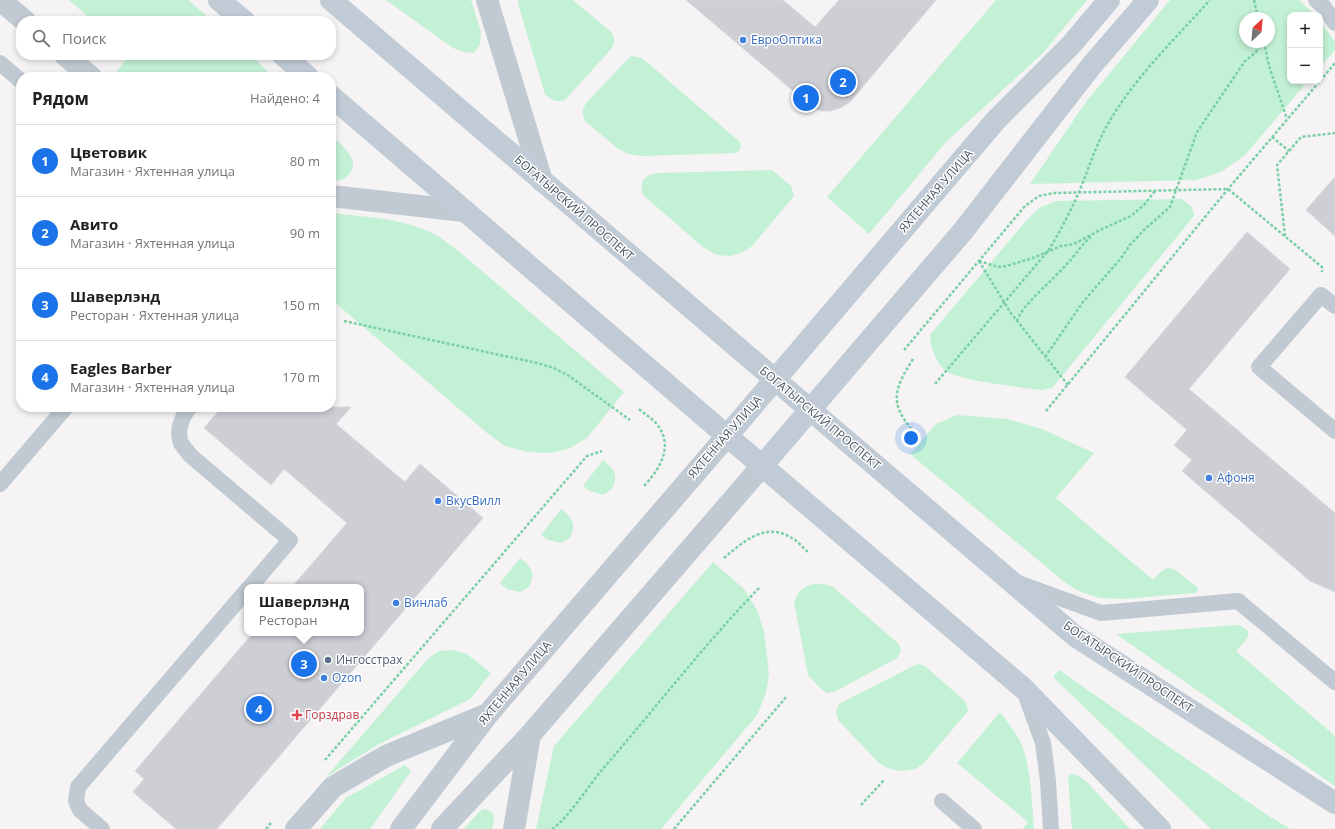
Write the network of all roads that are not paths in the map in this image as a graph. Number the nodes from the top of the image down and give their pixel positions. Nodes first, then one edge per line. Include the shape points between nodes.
1 (0, 0) edge
2 (219, 0) edge
3 (331, 0) edge
4 (486, 0) edge
5 (1109, 0) edge
6 (1148, 0) edge
7 (1316, 0) edge
8 (19, 16) edge
9 (238, 16) edge
10 (1335, 23) edge
11 (71, 60) edge
12 (289, 60) edge
13 (0, 63) edge
14 (84, 72) edge
15 (302, 72) edge
16 (16, 77) edge
17 (336, 100) edge
18 (542, 181) junction
19 (336, 197) edge
20 (464, 212) junction
21 (1335, 306) edge
22 (774, 380) junction
23 (810, 410) junction
24 (61, 412) edge
25 (186, 412) edge
26 (1335, 431) edge
27 (726, 436) junction
28 (6, 466) edge
29 (762, 466) junction
30 (0, 484) edge
31 (1011, 580) junction
32 (253, 584) edge
33 (244, 593) edge
34 (1335, 682) edge
35 (1023, 688) junction
36 (488, 714) junction
37 (530, 735) junction
38 (942, 801) dead end
39 (1335, 803) edge
40 (102, 829) edge
41 (296, 829) edge
42 (400, 829) edge
43 (442, 829) edge
44 (514, 829) edge
45 (974, 829) edge
46 (1050, 829) edge
47 (1160, 829) edge

1 - 8 street
2 - 9 main road
3 - 18 main road, БОГАТЫРСКИЙ ПРОСПЕКТ
4 - 18 street
5 - 22 main road, ЯХТЕННАЯ УЛИЦА via 1071,45 996,120
6 - 23 main road via 1092,65 963,231
7 - 10 lane
11 - 14 street
12 - 15 main road
13 - 16 lane
17 - 20 main road
18 - 22 main road, БОГАТЫРСКИЙ ПРОСПЕКТ
19 - 20 street
20 - 27 main road
21 - 26 lane via 1321,295 1259,367
22 - 23 main road, БОГАТЫРСКИЙ ПРОСПЕКТ
22 - 27 main road, ЯХТЕННАЯ УЛИЦА
23 - 29 main road
23 - 31 main road, БОГАТЫРСКИЙ ПРОСПЕКТ
24 - 28 lane
25 - 32 lane via 179,427 181,443 191,456 290,540
27 - 29 main road
27 - 36 street, ЯХТЕННАЯ УЛИЦА
28 - 30 lane
29 - 35 main road
29 - 37 street
31 - 34 lane via 1101,613 1238,601
31 - 39 main road, БОГАТЫРСКИЙ ПРОСПЕКТ via 1075,636
33 - 40 lane via 78,786 76,800 80,810
35 - 46 lane via 1043,743
35 - 47 main road
36 - 41 street via 386,756 333,787
36 - 42 street, ЯХТЕННАЯ УЛИЦА
37 - 43 street
37 - 44 street
38 - 45 lane

